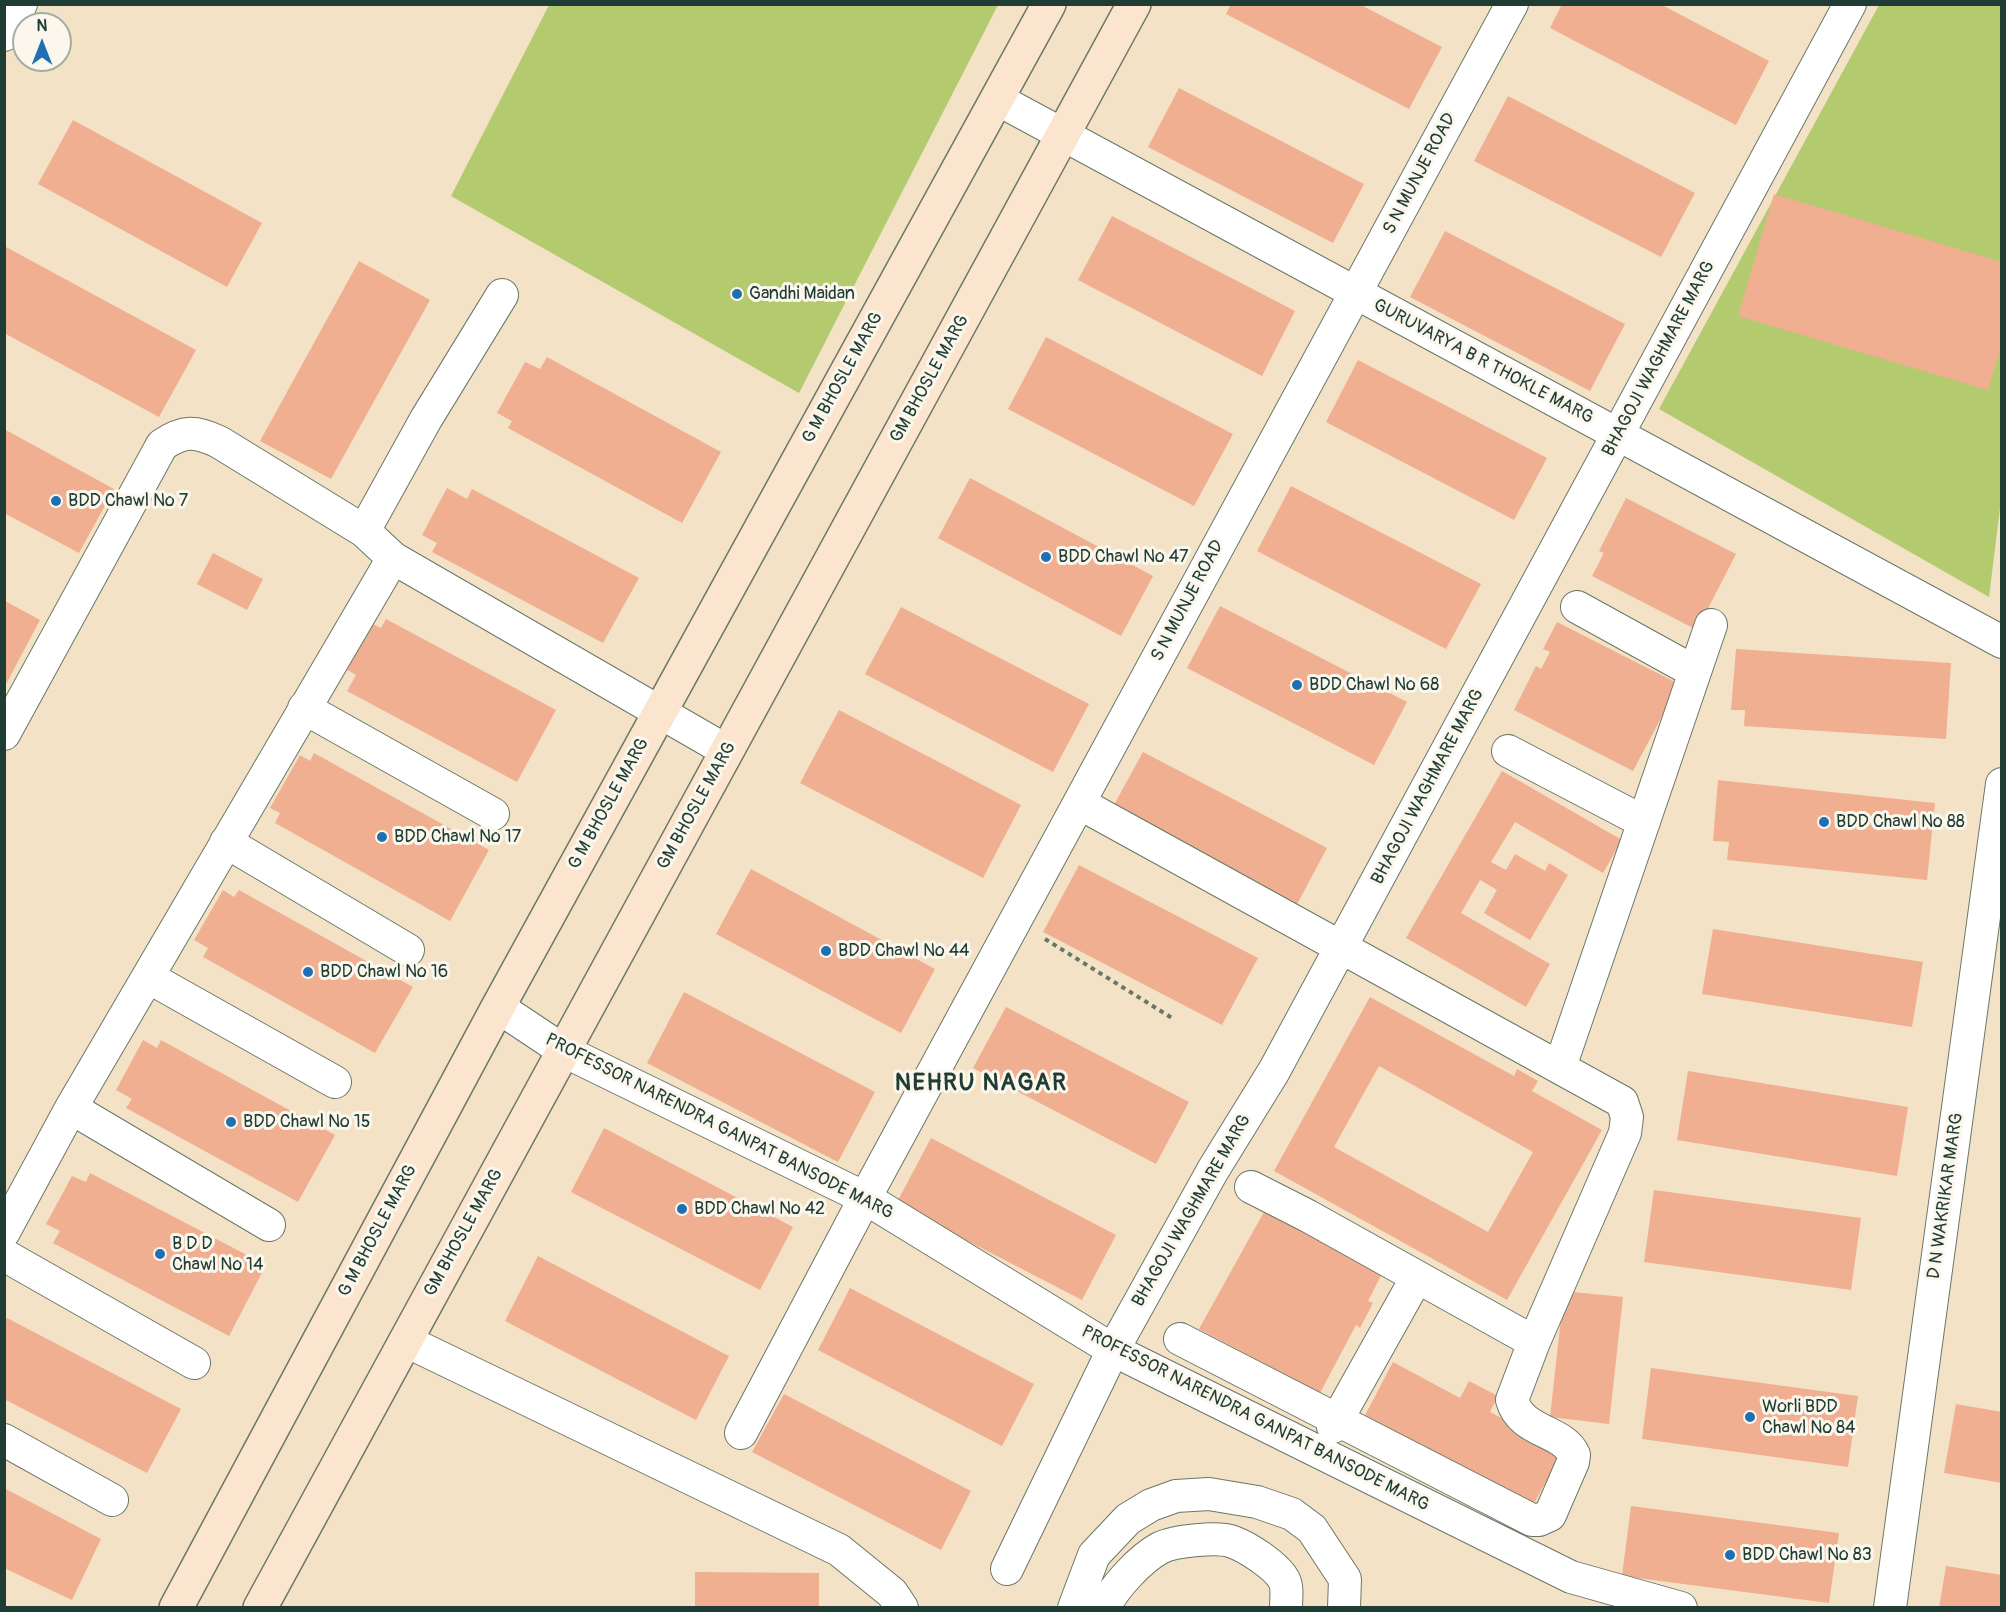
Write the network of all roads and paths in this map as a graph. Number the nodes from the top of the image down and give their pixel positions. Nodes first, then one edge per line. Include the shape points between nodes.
1 (21, 4) edge
2 (1049, 4) edge
3 (1134, 4) edge
4 (1512, 4) edge
5 (1850, 4) edge
6 (4, 35) edge
7 (997, 99) junction
8 (1064, 135) junction
9 (1356, 293) junction
10 (502, 295) dead end
11 (1617, 435) junction
12 (364, 531) junction
13 (393, 558) junction
14 (1577, 607) dead end
15 (1711, 625) dead end
16 (2001, 642) edge
17 (1695, 672) junction
18 (304, 708) junction
19 (660, 711) junction
20 (6, 726) edge
21 (727, 751) junction
22 (1508, 751) dead end
23 (2001, 784) edge
24 (1079, 803) junction
25 (494, 814) dead end
26 (1644, 822) junction
27 (226, 842) junction
28 (1015, 920) junction
29 (1341, 946) junction
30 (408, 950) dead end
31 (148, 977) junction
32 (498, 1007) junction
33 (1172, 1018) dead end
34 (564, 1051) junction
35 (1560, 1067) junction
36 (335, 1082) dead end
37 (71, 1108) junction
38 (1251, 1187) dead end
39 (865, 1198) junction
40 (269, 1225) dead end
41 (4, 1232) edge
42 (4, 1256) edge
43 (1418, 1277) junction
44 (1180, 1339) dead end
45 (406, 1341) junction
46 (1534, 1342) junction
47 (1113, 1350) junction
48 (194, 1363) dead end
49 (1335, 1424) junction
50 (741, 1433) dead end
51 (4, 1440) edge
52 (112, 1500) dead end
53 (1007, 1569) dead end
54 (176, 1608) edge
55 (260, 1608) edge
56 (902, 1608) edge
57 (1074, 1608) edge
58 (1104, 1608) edge
59 (1286, 1608) edge
60 (1344, 1608) edge
61 (1681, 1608) edge
62 (1890, 1608) edge

1 - 6 street
2 - 7 main road, G M BHOSLE MARG
3 - 8 main road, GM BHOSLE MARG
4 - 9 street, S N MUNJE ROAD
5 - 11 street, BHAGOJI WAGHMARE MARG
7 - 8 street, GURUVARYA B R THOKLE MARG
7 - 19 main road, G M BHOSLE MARG
8 - 9 street, GURUVARYA B R THOKLE MARG
8 - 21 main road, GM BHOSLE MARG
9 - 11 street, GURUVARYA B R THOKLE MARG
9 - 24 street, S N MUNJE ROAD
10 - 12 street via 426,419
11 - 16 street, GURUVARYA B R THOKLE MARG
11 - 29 street, BHAGOJI WAGHMARE MARG
12 - 13 street
12 - 20 street via 219,442 203,434 175,435 162,445
13 - 18 street
13 - 19 street
14 - 17 street
15 - 17 street
17 - 26 street
18 - 25 street
18 - 27 street
19 - 21 street
19 - 32 main road, G M BHOSLE MARG
21 - 34 main road, GM BHOSLE MARG
22 - 26 street
23 - 62 street, D N WAKRIKAR MARG
24 - 28 street, S N MUNJE ROAD
24 - 29 street
26 - 35 street
27 - 30 street
27 - 31 street
28 - 33 path
28 - 39 street, S N MUNJE ROAD
29 - 35 street
29 - 47 street, BHAGOJI WAGHMARE MARG via 1274,1071 1213,1170
31 - 36 street
31 - 37 street
32 - 34 street, PROFESSOR NARENDRA GANPAT BANSODE MARG
32 - 54 main road, G M BHOSLE MARG
34 - 39 street, PROFESSOR NARENDRA GANPAT BANSODE MARG
34 - 45 main road, GM BHOSLE MARG
35 - 46 street via 1622,1102 1627,1117 1625,1133
37 - 40 street
37 - 41 street
38 - 43 street
39 - 47 street, PROFESSOR NARENDRA GANPAT BANSODE MARG
39 - 50 street, S N MUNJE ROAD
42 - 48 street
43 - 46 street
43 - 49 street
44 - 49 street
45 - 55 main road, GM BHOSLE MARG
45 - 56 street via 839,1550 892,1593
46 - 49 street via 1512,1400 1514,1409 1521,1418 1567,1445 1574,1455 1546,1518 1532,1520
47 - 53 street, BHAGOJI WAGHMARE MARG
47 - 61 street, PROFESSOR NARENDRA GANPAT BANSODE MARG via 1571,1578
51 - 52 street
57 - 60 street via 1094,1555 1128,1519 1176,1496 1209,1494 1257,1502 1292,1514 1312,1529 1345,1579
58 - 59 street via 1124,1578 1161,1548 1187,1540 1205,1540 1231,1541 1271,1566 1284,1579

